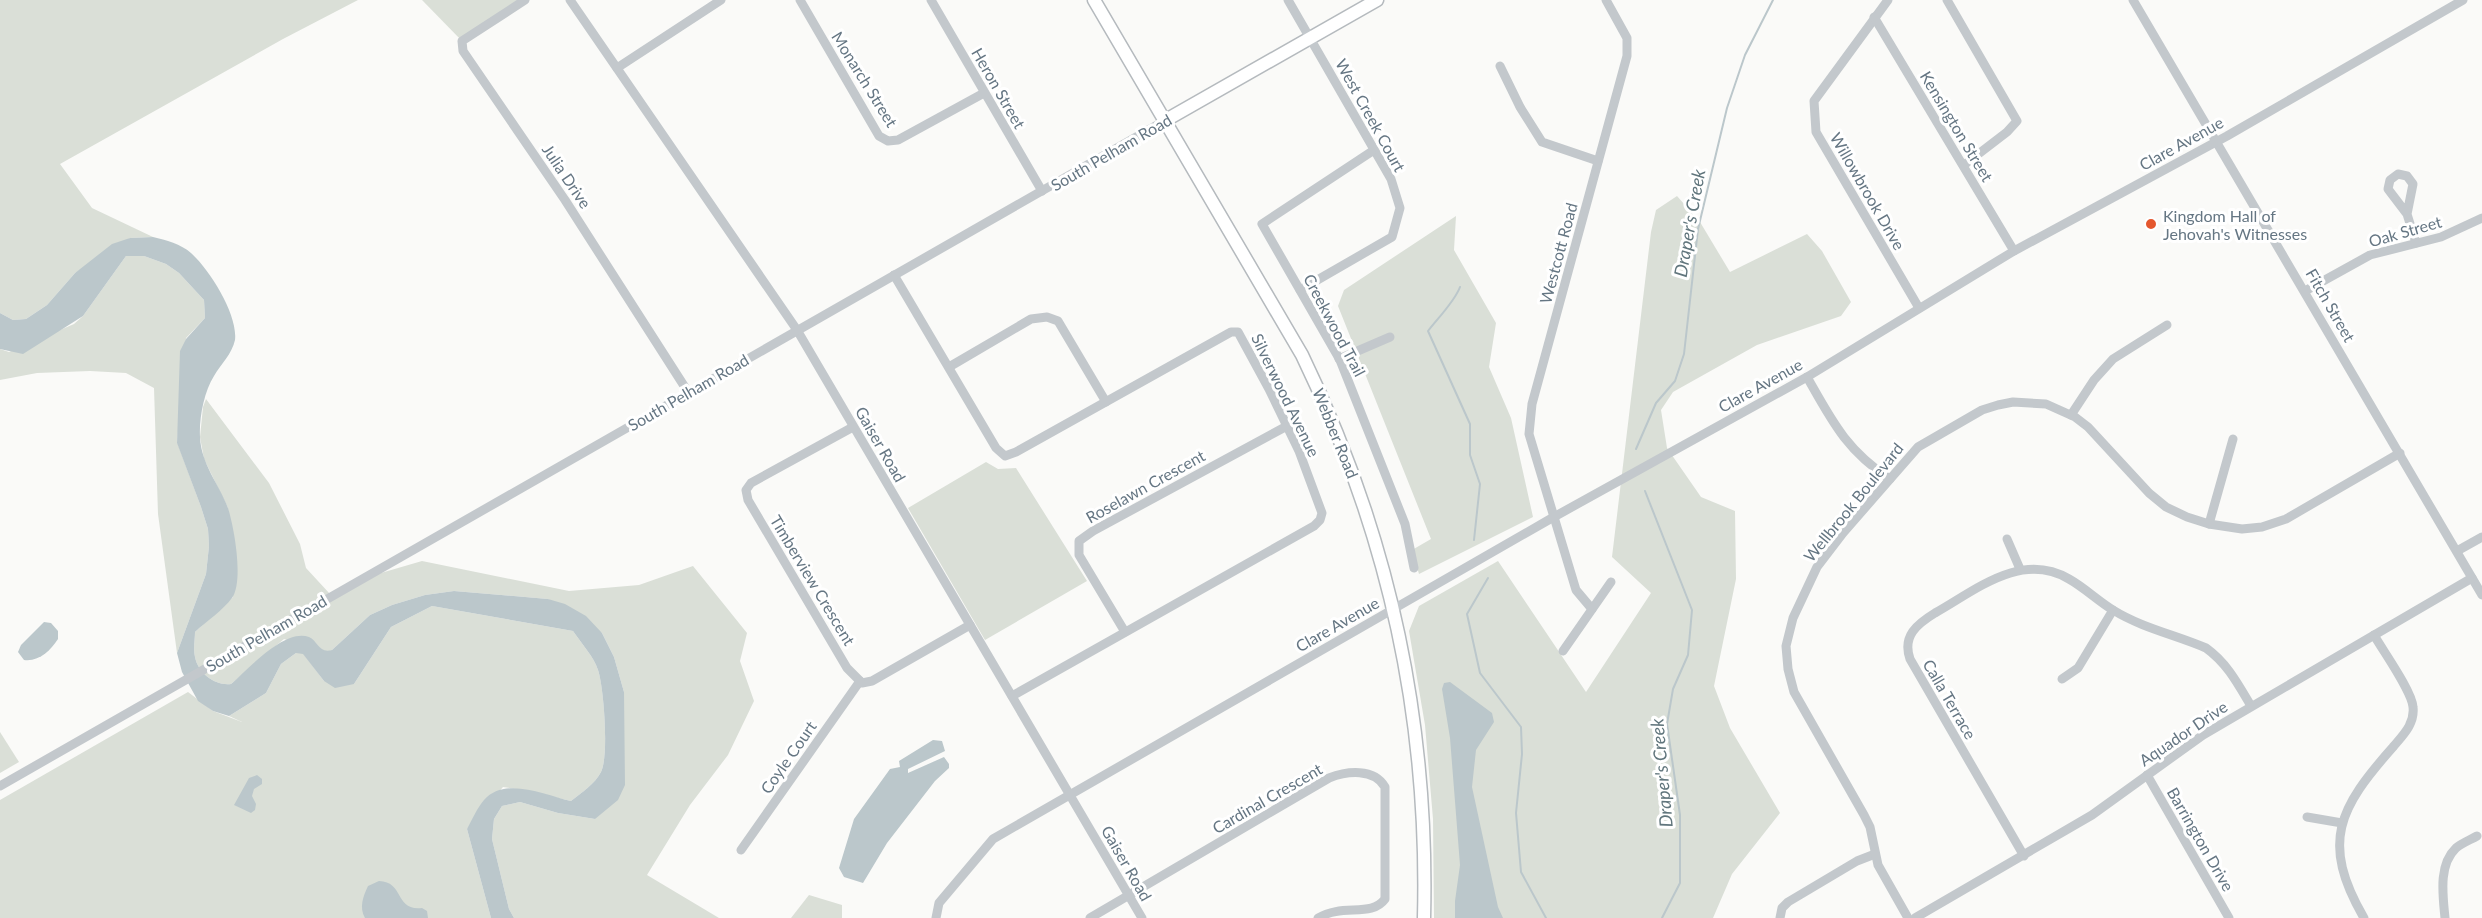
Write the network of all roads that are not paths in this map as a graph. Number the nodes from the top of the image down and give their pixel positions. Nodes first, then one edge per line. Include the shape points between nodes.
1 (525, 0) edge
2 (570, 0) edge
3 (721, 0) edge
4 (800, 0) edge
5 (1094, 0) edge
6 (1288, 0) edge
7 (1377, 0) edge
8 (1606, 0) edge
9 (1888, 0) edge
10 (1947, 0) edge
11 (2133, 0) edge
12 (2463, 0) edge
13 (933, 1) edge
14 (1874, 17) junction
15 (1310, 38) junction
16 (1500, 66) dead end
17 (617, 68) junction
18 (984, 93) junction
19 (1166, 120) junction
20 (2216, 141) junction
21 (1371, 152) dead end
22 (1598, 161) junction
23 (1964, 165) junction
24 (1042, 191) junction
25 (2407, 214) dead end
26 (2482, 218) edge
27 (2416, 243) junction
28 (2014, 251) junction
29 (894, 275) junction
30 (1300, 290) junction
31 (2305, 291) junction
32 (1919, 308) junction
33 (2167, 325) dead end
34 (796, 330) junction
35 (1390, 337) dead end
36 (1339, 359) junction
37 (949, 367) junction
38 (1807, 376) junction
39 (688, 392) junction
40 (1106, 402) junction
41 (2071, 415) junction
42 (1287, 426) junction
43 (853, 427) junction
44 (2233, 439) dead end
45 (2400, 453) junction
46 (1890, 479) junction
47 (1552, 518) junction
48 (2209, 524) junction
49 (2482, 537) edge
50 (2007, 539) dead end
51 (2457, 551) junction
52 (1414, 568) dead end
53 (2020, 569) junction
54 (2472, 578) junction
55 (1611, 582) dead end
56 (2482, 595) edge
57 (1394, 609) junction
58 (1592, 609) junction
59 (2113, 610) junction
60 (970, 625) junction
61 (1125, 632) junction
62 (2373, 635) junction
63 (1563, 651) dead end
64 (2062, 679) dead end
65 (860, 681) junction
66 (1012, 696) junction
67 (2251, 706) junction
68 (2146, 775) junction
69 (0, 786) edge
70 (1070, 795) junction
71 (2307, 817) dead end
72 (2342, 823) junction
73 (2477, 836) dead end
74 (741, 850) dead end
75 (1875, 854) junction
76 (2024, 856) junction
77 (1129, 896) junction
78 (936, 918) edge
79 (1090, 918) edge
80 (1142, 918) edge
81 (1318, 918) edge
82 (1424, 918) edge
83 (1780, 918) edge
84 (1908, 918) edge
85 (1915, 918) edge
86 (2229, 918) edge
87 (2364, 918) edge
88 (2445, 918) edge

1 - 39 street, Julia Drive via 462,41 463,51 565,200
2 - 17 street, Gaiser Road
3 - 17 street
4 - 18 street, Monarch Street via 879,136 888,141 898,140
5 - 19 main road, Webber Road
6 - 15 street, West Creek Court
7 - 15 main road, South Pelham Road
8 - 22 street, Westcott Road via 1627,38 1627,56
9 - 14 street, Willowbrook Drive
10 - 23 street via 2017,121
11 - 20 street, Fitch Street
12 - 20 street, Clare Avenue
13 - 18 street, Heron Street
14 - 23 street, Kensington Street
14 - 32 street, Willowbrook Drive via 1814,101 1814,124
15 - 19 main road, South Pelham Road
15 - 30 street, West Creek Court via 1391,179 1400,208 1392,237
16 - 22 street via 1542,142
17 - 34 street, Gaiser Road
18 - 24 street, Heron Street
19 - 24 street, South Pelham Road
19 - 57 main road, Webber Road via 1292,336 1325,402 1362,498
20 - 28 street, Clare Avenue
20 - 31 street, Fitch Street
21 - 30 street, Creekwood Trail via 1262,224
22 - 47 street, Westcott Road via 1532,404 1529,434
23 - 28 street, Kensington Street
24 - 29 street, South Pelham Road
25 - 27 street
26 - 27 street, Oak Street
27 - 31 street, Oak Street via 2370,255
28 - 32 street, Clare Avenue
29 - 34 street, South Pelham Road
29 - 37 street, Silverwood Avenue
30 - 36 street, Creekwood Trail
31 - 45 street, Fitch Street
32 - 38 street, Clare Avenue
33 - 41 street via 2114,359 2094,380
34 - 39 street, South Pelham Road
34 - 43 street, Gaiser Road
35 - 36 street
36 - 52 street, Creekwood Trail via 1405,524
37 - 40 street via 1031,319 1047,317 1058,321
37 - 40 street, Silverwood Avenue via 996,448 1005,456
38 - 46 street via 1848,444 1867,464
38 - 47 street, Clare Avenue
39 - 69 street, South Pelham Road
40 - 42 street, Silverwood Avenue via 1236,331
41 - 46 street, Wellbrook Boulevard via 2030,402 1990,407 1918,447
41 - 48 street, Wellbrook Boulevard via 2088,426 2159,501
42 - 61 street, Silverwood Avenue via 1319,504 1320,520
42 - 61 street, Roselawn Crescent via 1079,542 1079,555
43 - 60 street, Gaiser Road
43 - 65 street, Timberview Crescent via 751,483 746,490 748,500 847,668
44 - 48 street
45 - 48 street, Wellbrook Boulevard via 2272,525 2242,529
45 - 51 street, Fitch Street
46 - 75 street, Wellbrook Boulevard via 1815,570 1793,618 1786,646 1794,692 1870,827
47 - 57 street, Clare Avenue
47 - 58 street, Westcott Road via 1575,590
49 - 51 street
50 - 53 street
51 - 54 street, Fitch Street
53 - 59 street, Calla Terrace via 2058,574
53 - 76 street, Calla Terrace via 1920,623 1908,638 1907,650
54 - 56 street, Fitch Street
54 - 62 street, Aquador Drive
55 - 58 street
57 - 70 street, Clare Avenue
57 - 82 main road, Webber Road via 1419,748 1425,840
58 - 63 street
59 - 64 street via 2078,668
59 - 67 street, Calla Terrace via 2206,648 2229,670
60 - 65 street via 872,681
60 - 66 street, Gaiser Road
61 - 66 street, Silverwood Avenue
62 - 67 street, Aquador Drive
62 - 72 street via 2409,694 2413,716 2406,732 2358,789
65 - 74 street, Coyle Court
66 - 70 street, Gaiser Road
67 - 68 street, Aquador Drive
68 - 76 street, Aquador Drive via 2092,815
68 - 86 street, Barrington Drive
70 - 77 street, Gaiser Road
70 - 78 street, Clare Avenue via 984,847 939,903
71 - 72 street
72 - 87 street via 2341,867
73 - 88 street via 2451,854 2444,875
75 - 83 street via 1788,902
75 - 84 street, Wellbrook Boulevard
76 - 85 street, Aquador Drive
77 - 79 street
77 - 80 street, Gaiser Road
77 - 81 street, Cardinal Crescent via 1329,778 1348,772 1373,776 1385,787 1385,899 1374,912 1334,911

